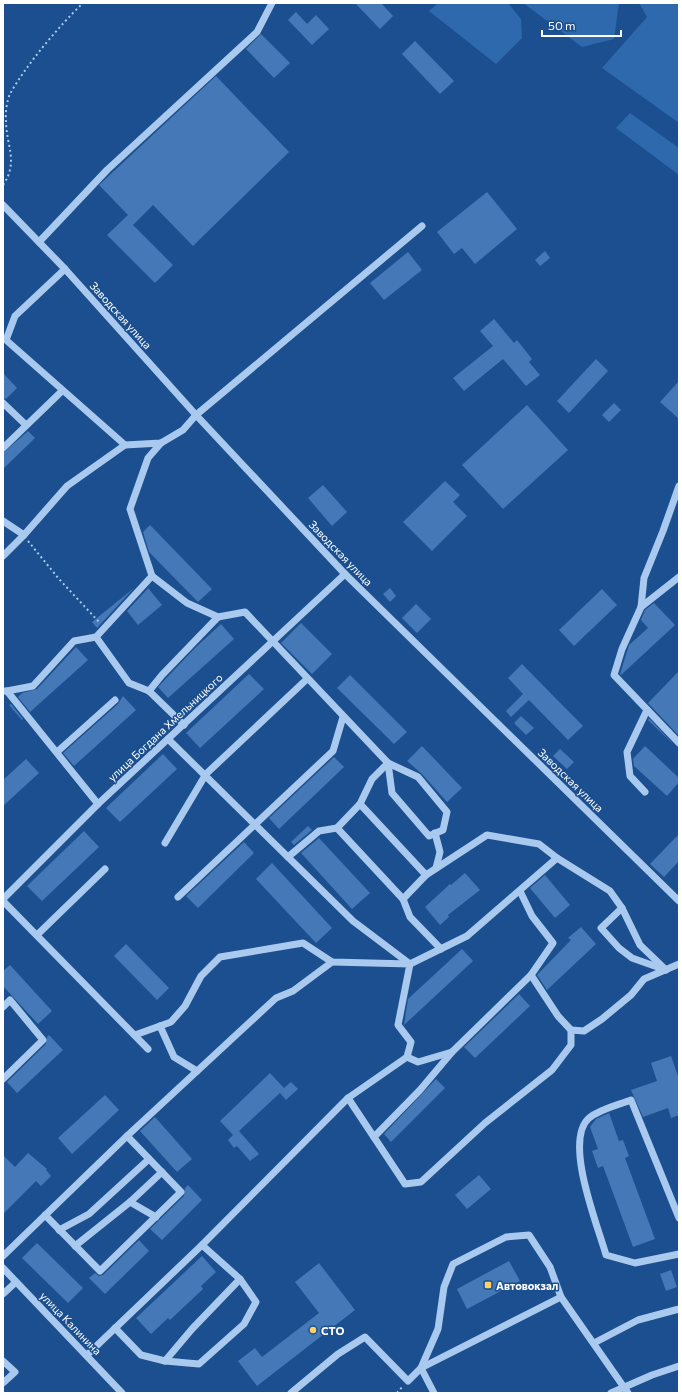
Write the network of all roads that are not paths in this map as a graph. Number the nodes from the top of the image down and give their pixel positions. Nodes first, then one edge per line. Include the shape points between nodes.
1 (272, 3) edge
2 (3, 205) edge
3 (422, 226) dead end
4 (39, 242) junction
5 (65, 269) junction
6 (62, 391) junction
7 (3, 402) edge
8 (196, 415) junction
9 (26, 425) junction
10 (161, 443) junction
11 (125, 445) junction
12 (3, 448) edge
13 (679, 486) edge
14 (3, 521) edge
15 (24, 535) junction
16 (3, 556) edge
17 (345, 574) junction
18 (152, 576) junction
19 (679, 577) edge
20 (641, 607) junction
21 (218, 617) junction
22 (96, 637) junction
23 (271, 641) junction
24 (307, 679) junction
25 (5, 691) edge
26 (149, 691) junction
27 (115, 700) dead end
28 (647, 710) junction
29 (343, 717) junction
30 (184, 725) junction
31 (168, 739) junction
32 (679, 744) edge
33 (57, 752) junction
34 (388, 763) junction
35 (206, 774) junction
36 (645, 792) dead end
37 (98, 804) junction
38 (360, 804) junction
39 (255, 824) junction
40 (337, 828) junction
41 (435, 833) junction
42 (165, 843) dead end
43 (288, 857) junction
44 (557, 858) junction
45 (436, 868) junction
46 (105, 869) dead end
47 (426, 875) junction
48 (520, 891) junction
49 (178, 897) dead end
50 (403, 899) junction
51 (3, 900) edge
52 (679, 901) edge
53 (622, 908) junction
54 (37, 935) junction
55 (442, 949) junction
56 (332, 962) junction
57 (410, 964) junction
58 (679, 964) edge
59 (666, 970) junction
60 (531, 975) junction
61 (3, 1007) edge
62 (160, 1026) junction
63 (571, 1030) junction
64 (135, 1035) junction
65 (148, 1049) dead end
66 (452, 1052) junction
67 (407, 1057) junction
68 (198, 1071) junction
69 (3, 1079) edge
70 (348, 1098) junction
71 (127, 1136) junction
72 (374, 1137) junction
73 (149, 1159) junction
74 (162, 1172) junction
75 (130, 1202) junction
76 (45, 1215) junction
77 (156, 1217) junction
78 (679, 1218) edge
79 (59, 1230) junction
80 (202, 1245) junction
81 (75, 1246) junction
82 (679, 1254) edge
83 (3, 1256) edge
84 (3, 1268) edge
85 (240, 1279) junction
86 (16, 1282) junction
87 (3, 1294) edge
88 (562, 1297) junction
89 (679, 1309) edge
90 (115, 1328) junction
91 (594, 1343) junction
92 (87, 1355) junction
93 (3, 1361) edge
94 (165, 1361) junction
95 (679, 1366) edge
96 (421, 1368) junction
97 (3, 1382) edge
98 (627, 1390) edge
99 (122, 1393) edge
100 (291, 1393) edge
101 (434, 1393) edge
102 (610, 1393) edge

1 - 4 street via 258,32 108,170
2 - 4 street, Заводская улица
3 - 8 street
4 - 5 street, Заводская улица
5 - 6 street via 15,316 6,340
5 - 8 street, Заводская улица
6 - 9 street
6 - 11 street
7 - 9 street
8 - 10 street via 183,430
8 - 17 street, Заводская улица
9 - 12 street
10 - 11 street
10 - 18 street via 148,458 130,509
11 - 15 street via 66,486
13 - 20 street via 644,578
14 - 15 street
15 - 16 street
17 - 23 street, улица Богдана Хмельницкого
17 - 52 street, Заводская улица
18 - 21 street via 187,603
18 - 22 street
19 - 20 street
20 - 28 street via 622,649 614,675
21 - 23 street via 245,612
21 - 26 street
22 - 25 street via 74,641 33,686
22 - 26 street via 129,683
23 - 24 street
23 - 30 street, улица Богдана Хмельницкого
24 - 29 street
24 - 35 street
25 - 33 street
26 - 30 street
27 - 33 street
28 - 32 street
28 - 36 street via 627,752 630,776
29 - 34 street
29 - 39 street via 333,751
30 - 31 street, улица Богдана Хмельницкого
31 - 35 street
31 - 37 street, улица Богдана Хмельницкого
33 - 37 street
34 - 38 street via 372,779
34 - 41 street via 392,793 429,836
34 - 41 street via 418,777 447,812 443,830
35 - 39 street
35 - 42 street
37 - 51 street, улица Богдана Хмельницкого
38 - 40 street
38 - 47 street
39 - 43 street
39 - 49 street
40 - 43 street via 319,831
40 - 50 street
41 - 45 street via 440,852
43 - 57 street via 353,921
44 - 45 street via 539,844 487,835
44 - 48 street
44 - 53 street via 610,891
45 - 47 street
46 - 54 street
47 - 50 street
48 - 55 street via 467,936
48 - 60 street via 532,916 553,943
50 - 55 street via 410,917
51 - 54 street
53 - 59 street via 640,945
53 - 59 street via 601,928 632,958
54 - 64 street
55 - 57 street
56 - 57 street
56 - 62 street via 303,942 220,957 201,976 185,1006 171,1022
56 - 68 street via 294,991 276,998
57 - 67 street via 398,1025 411,1042
58 - 59 street
59 - 63 street via 644,979 631,995 584,1031
60 - 63 street via 558,1016
60 - 66 street
61 - 69 street via 10,1000 43,1040
62 - 64 street
62 - 68 street via 174,1057
63 - 72 street via 571,1045 552,1070 485,1123 421,1182 405,1184
64 - 65 street
66 - 67 street via 418,1062
66 - 72 street via 420,1090
67 - 70 street
68 - 71 street
70 - 72 street
70 - 80 street
71 - 73 street
71 - 76 street
73 - 74 street
73 - 79 street via 89,1214
74 - 75 street
74 - 77 street via 181,1192
75 - 77 street
75 - 81 street
76 - 79 street
76 - 83 street
77 - 81 street via 100,1271
78 - 82 street via 631,1100 589,1118 580,1132 580,1166 606,1255 635,1263
79 - 81 street
80 - 85 street
80 - 90 street
84 - 86 street, улица Калинина
85 - 94 street
85 - 94 street via 256,1302 244,1324 199,1364
86 - 87 street
86 - 92 street, улица Калинина
88 - 91 street
88 - 96 street
88 - 96 street via 550,1267 530,1235 506,1237 453,1264 444,1287 438,1329
89 - 91 street via 638,1320
90 - 92 street
90 - 94 street via 141,1355
91 - 98 street
92 - 99 street, улица Калинина
93 - 97 street via 15,1372
95 - 98 street via 652,1374
96 - 100 street via 408,1381 365,1337 338,1354
96 - 101 street
98 - 102 street

